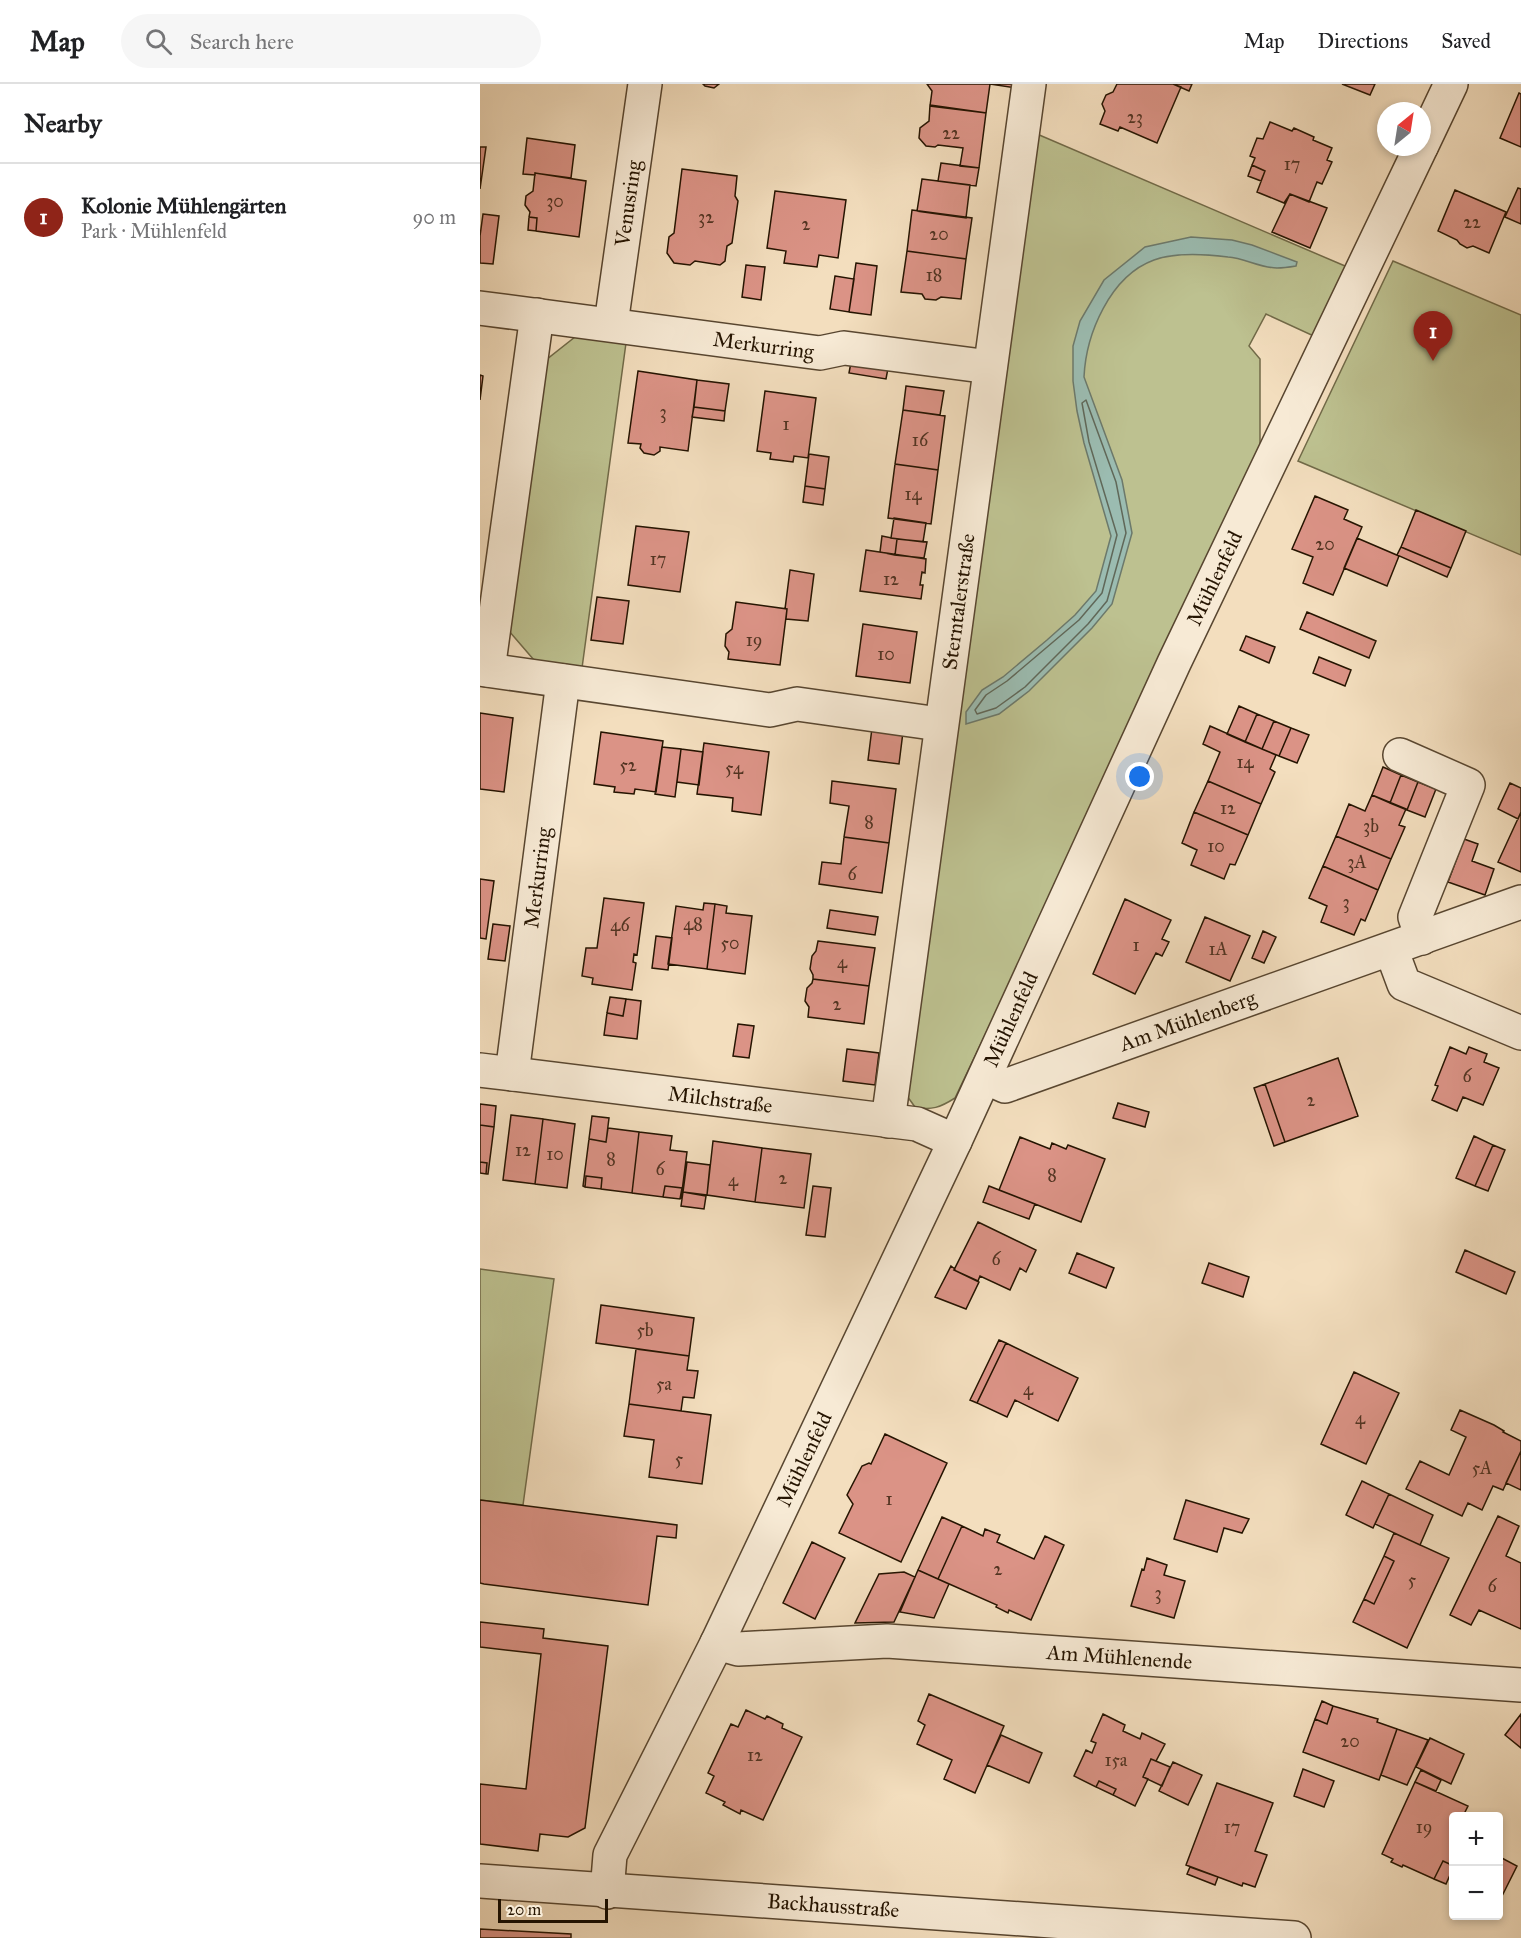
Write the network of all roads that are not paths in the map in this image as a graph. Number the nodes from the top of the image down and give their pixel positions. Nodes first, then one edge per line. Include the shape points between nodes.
1 (645, 84) edge
2 (1029, 84) edge
3 (1451, 84) edge
4 (1431, 125) edge
5 (1416, 156) edge
6 (480, 308) edge
7 (537, 315) junction
8 (611, 324) junction
9 (990, 367) junction
10 (484, 669) edge
11 (563, 681) junction
12 (941, 726) junction
13 (1400, 755) dead end
14 (1521, 902) edge
15 (1422, 938) junction
16 (1391, 949) junction
17 (1521, 1033) edge
18 (480, 1070) edge
19 (512, 1074) junction
20 (985, 1077) junction
21 (888, 1121) junction
22 (955, 1141) junction
23 (717, 1643) junction
24 (1521, 1684) edge
25 (480, 1881) edge
26 (607, 1892) junction
27 (1294, 1938) edge

1 - 8 street, Venusring
2 - 9 street, Sterntalerstraße
3 - 4 street, Mühlenfeld
5 - 20 street, Mühlenfeld via 1174,663
6 - 7 street, Merkurring
7 - 8 street, Merkurring
7 - 10 street
8 - 9 street, Merkurring via 820,353 844,348
9 - 12 street, Sterntalerstraße
10 - 11 street
11 - 12 street via 770,710 797,704
11 - 19 street, Merkurring
12 - 21 street, Sterntalerstraße
13 - 15 street via 1468,785 1415,917
14 - 15 street, Am Mühlenberg
15 - 16 street, Am Mühlenberg
16 - 17 street via 1404,984
16 - 20 street, Am Mühlenberg via 1005,1086
18 - 19 street, Milchstraße
19 - 21 street, Milchstraße
20 - 22 street, Mühlenfeld
21 - 22 street, Milchstraße via 917,1124
22 - 23 street, Mühlenfeld
23 - 24 street, Am Mühlenende via 738,1649 887,1641
23 - 26 street, Mühlenfeld via 610,1855
25 - 26 street, Backhausstraße
26 - 27 street, Backhausstraße

